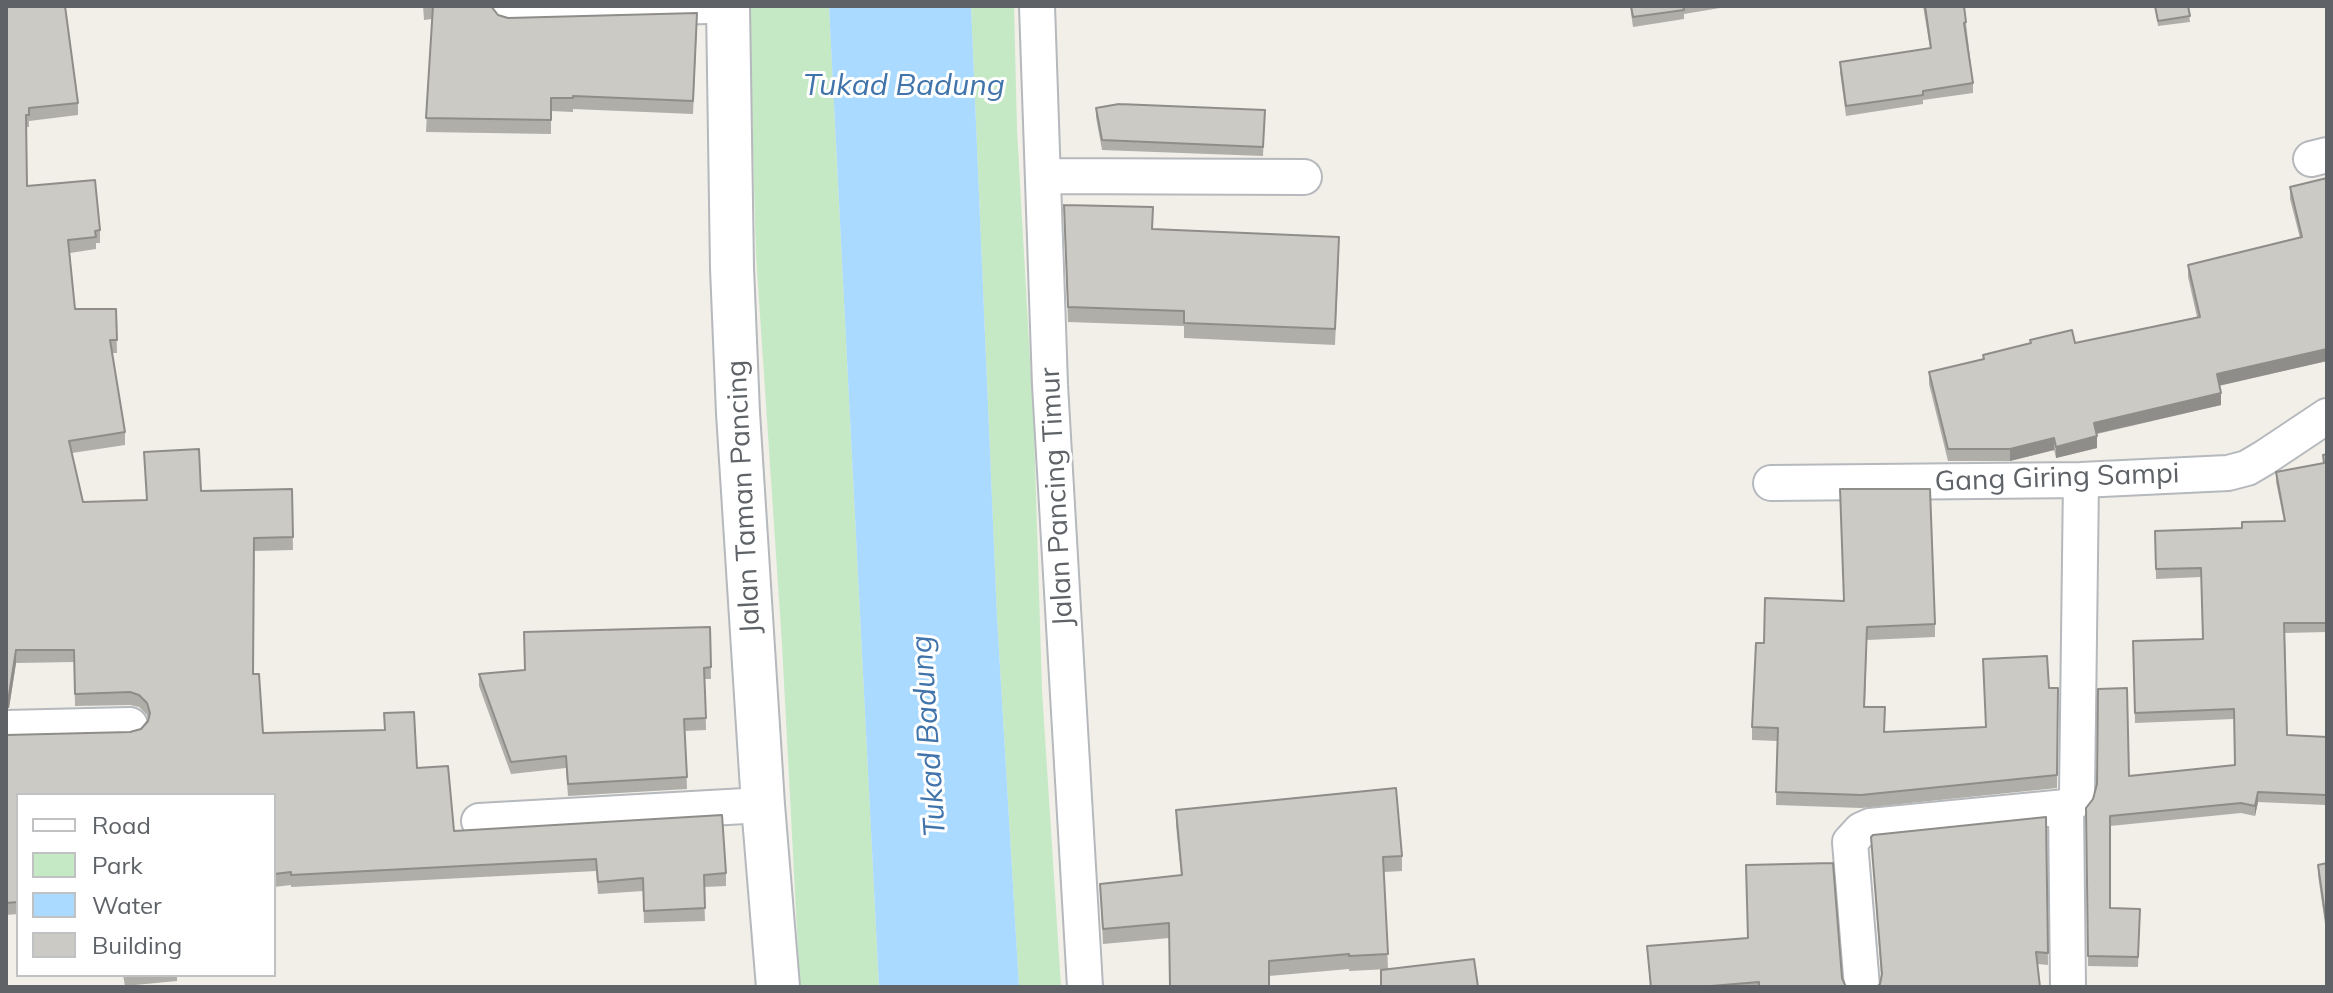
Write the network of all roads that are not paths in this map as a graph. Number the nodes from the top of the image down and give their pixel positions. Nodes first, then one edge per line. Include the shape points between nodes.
1 (708, 6) edge
2 (728, 6) edge
3 (1037, 6) edge
4 (508, 11) dead end
5 (1043, 176) junction
6 (1304, 177) dead end
7 (2327, 416) edge
8 (2081, 480) junction
9 (1771, 483) dead end
10 (130, 725) dead end
11 (6, 728) edge
12 (763, 805) junction
13 (2066, 807) junction
14 (479, 821) dead end
15 (778, 987) edge
16 (1085, 987) edge
17 (1862, 987) edge
18 (2068, 987) edge

1 - 4 street
2 - 12 street, Jalan Taman Pancing via 738,413
3 - 5 street, Jalan Pancing Timur
5 - 6 street
5 - 16 street, Jalan Pancing Timur
7 - 8 street, Gang Giring Sampi via 2247,468 2228,473
8 - 9 street, Gang Giring Sampi
8 - 13 street via 2077,794
10 - 11 street
12 - 14 street
12 - 15 street, Jalan Taman Pancing
13 - 17 street via 1861,830 1850,842
13 - 18 street

